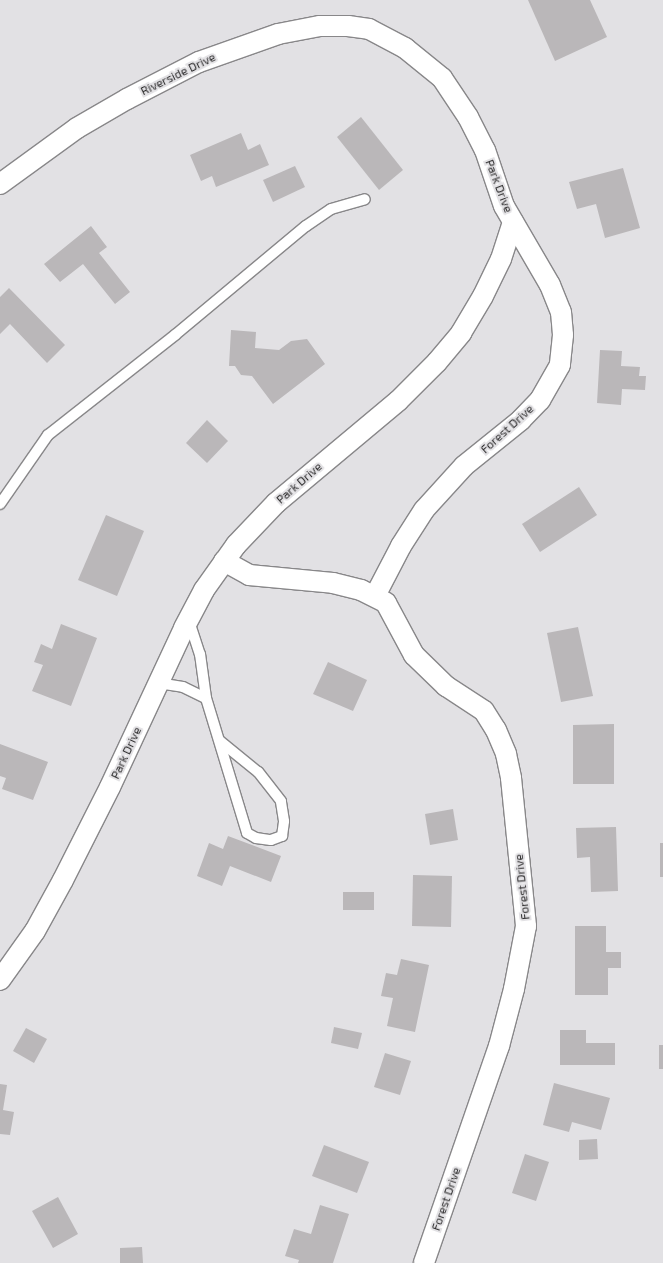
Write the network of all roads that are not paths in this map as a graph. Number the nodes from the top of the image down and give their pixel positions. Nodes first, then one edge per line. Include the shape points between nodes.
1 (379, 33) joint
2 (0, 184) edge
3 (365, 199) dead end
4 (513, 222) junction
5 (0, 504) edge
6 (224, 561) junction
7 (375, 596) junction
8 (188, 619) junction
9 (158, 683) junction
10 (206, 698) junction
11 (220, 741) junction
12 (0, 980) edge
13 (424, 1263) edge

1 - 2 street, Riverside Drive via 348,26 320,26 278,34 237,46 199,62 127,99 72,132
1 - 4 street, Park Drive via 406,48 442,78 468,117 485,150 504,206
3 - 5 lane via 331,209 306,226 48,435
4 - 6 street, Park Drive via 501,259 483,296 461,333 437,362 398,401 276,503
4 - 7 street, Forest Drive via 550,285 561,312 563,335 560,365 540,400 521,420 464,466 424,510 401,546
6 - 7 street, Forest Drive via 238,570 259,577 333,583
6 - 8 street, Park Drive
7 - 13 street, Forest Drive via 386,603 414,655 446,686 484,711 496,730 506,754 511,778 526,926 514,989 498,1046
8 - 9 street, Park Drive
8 - 10 lane via 200,654
9 - 10 lane via 184,687
9 - 12 street, Park Drive via 63,880 35,931
10 - 11 lane
11 - 11 lane via 247,833 256,838 271,840 282,836 284,821 281,801 258,772

